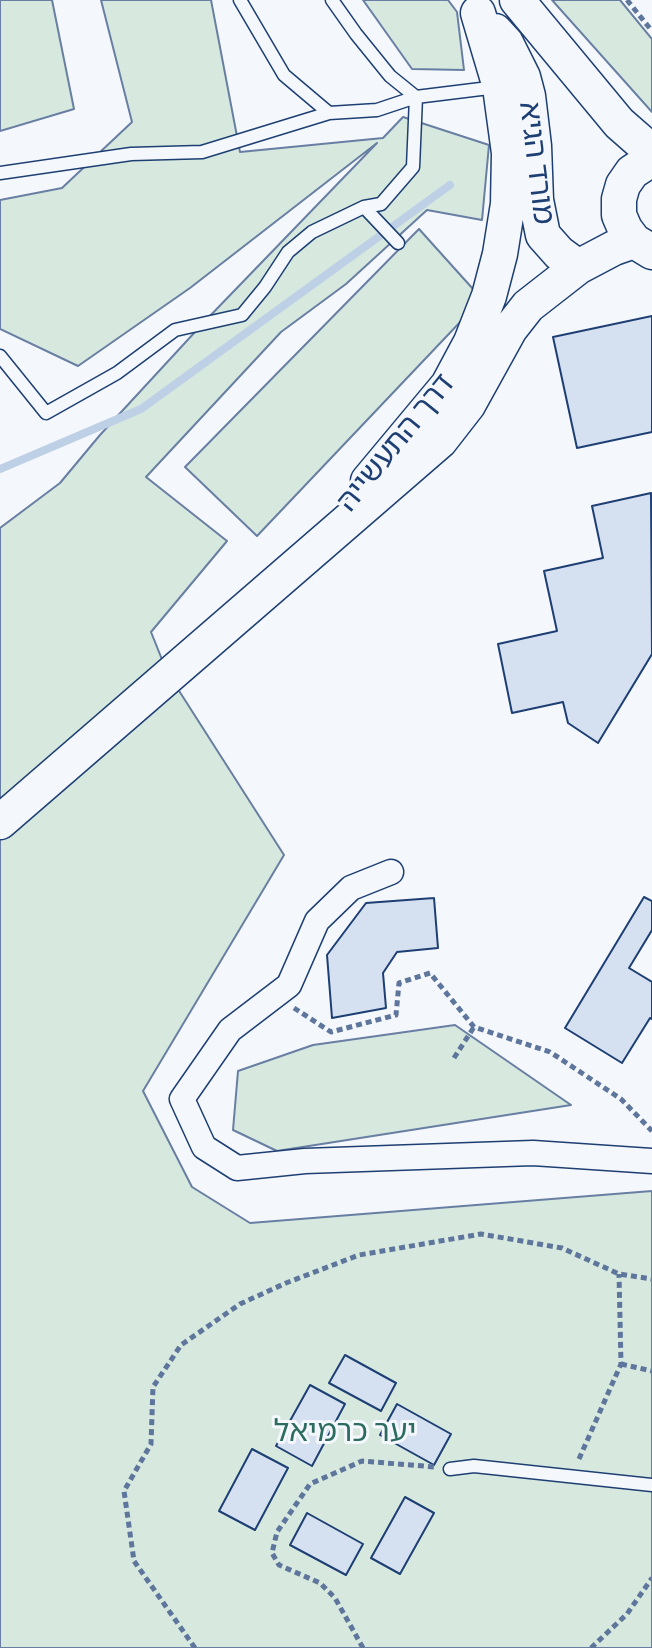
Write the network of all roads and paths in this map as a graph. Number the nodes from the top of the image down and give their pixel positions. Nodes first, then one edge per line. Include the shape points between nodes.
1 (240, 0) edge
2 (332, 0) edge
3 (517, 0) edge
4 (627, 0) edge
5 (473, 7) edge
6 (652, 31) edge
7 (416, 97) junction
8 (502, 100) junction
9 (329, 113) junction
10 (534, 146) junction
11 (652, 152) edge
12 (652, 159) edge
13 (0, 173) edge
14 (364, 207) junction
15 (398, 243) dead end
16 (643, 247) edge
17 (578, 267) junction
18 (0, 356) edge
19 (283, 577) junction
20 (0, 822) edge
21 (391, 872) dead end
22 (275, 996) junction
23 (474, 1027) junction
24 (454, 1058) dead end
25 (652, 1131) edge
26 (652, 1161) edge
27 (619, 1274) junction
28 (652, 1279) edge
29 (621, 1364) junction
30 (652, 1371) edge
31 (450, 1469) joint
32 (570, 1478) junction
33 (652, 1485) edge
34 (652, 1578) edge
35 (195, 1648) edge
36 (363, 1648) edge
37 (591, 1648) edge

1 - 9 lane via 284,75
2 - 7 lane via 390,76
3 - 11 street, מורד הגיא via 619,123
4 - 6 path
5 - 8 street, דרך התעשייה
5 - 10 street, מורד הגיא via 506,43 523,77
7 - 8 lane
7 - 9 lane via 377,110
7 - 14 lane via 413,167 381,204
8 - 10 street
8 - 19 street, דרך התעשייה via 508,204 489,296 471,342 448,385 417,425
9 - 13 lane via 202,152 131,154
10 - 17 street, מורד הגיא via 543,235
12 - 16 street via 632,172 619,199 625,229
14 - 15 lane
14 - 18 lane via 312,232 288,252 242,315 175,330 106,380 46,413
16 - 17 street via 614,248
17 - 19 street, דרך התעשייה via 528,306 440,441
19 - 20 street, דרך התעשייה
21 - 22 street via 351,888 317,921 289,985
22 - 23 path via 331,1032 396,1015 399,983 430,973
22 - 26 street via 230,1030 182,1099 204,1147 237,1168 533,1153
23 - 24 path
23 - 25 path via 550,1052 621,1099
27 - 28 path
27 - 29 path
27 - 35 path via 562,1248 481,1234 359,1255 240,1304 181,1345 153,1387 151,1444 124,1491 134,1561
29 - 30 path
29 - 32 path
31 - 32 lane via 474,1466
31 - 36 path via 362,1461 310,1484 277,1532 272,1553 279,1565 320,1583 335,1598
32 - 33 lane
34 - 37 path via 627,1614

